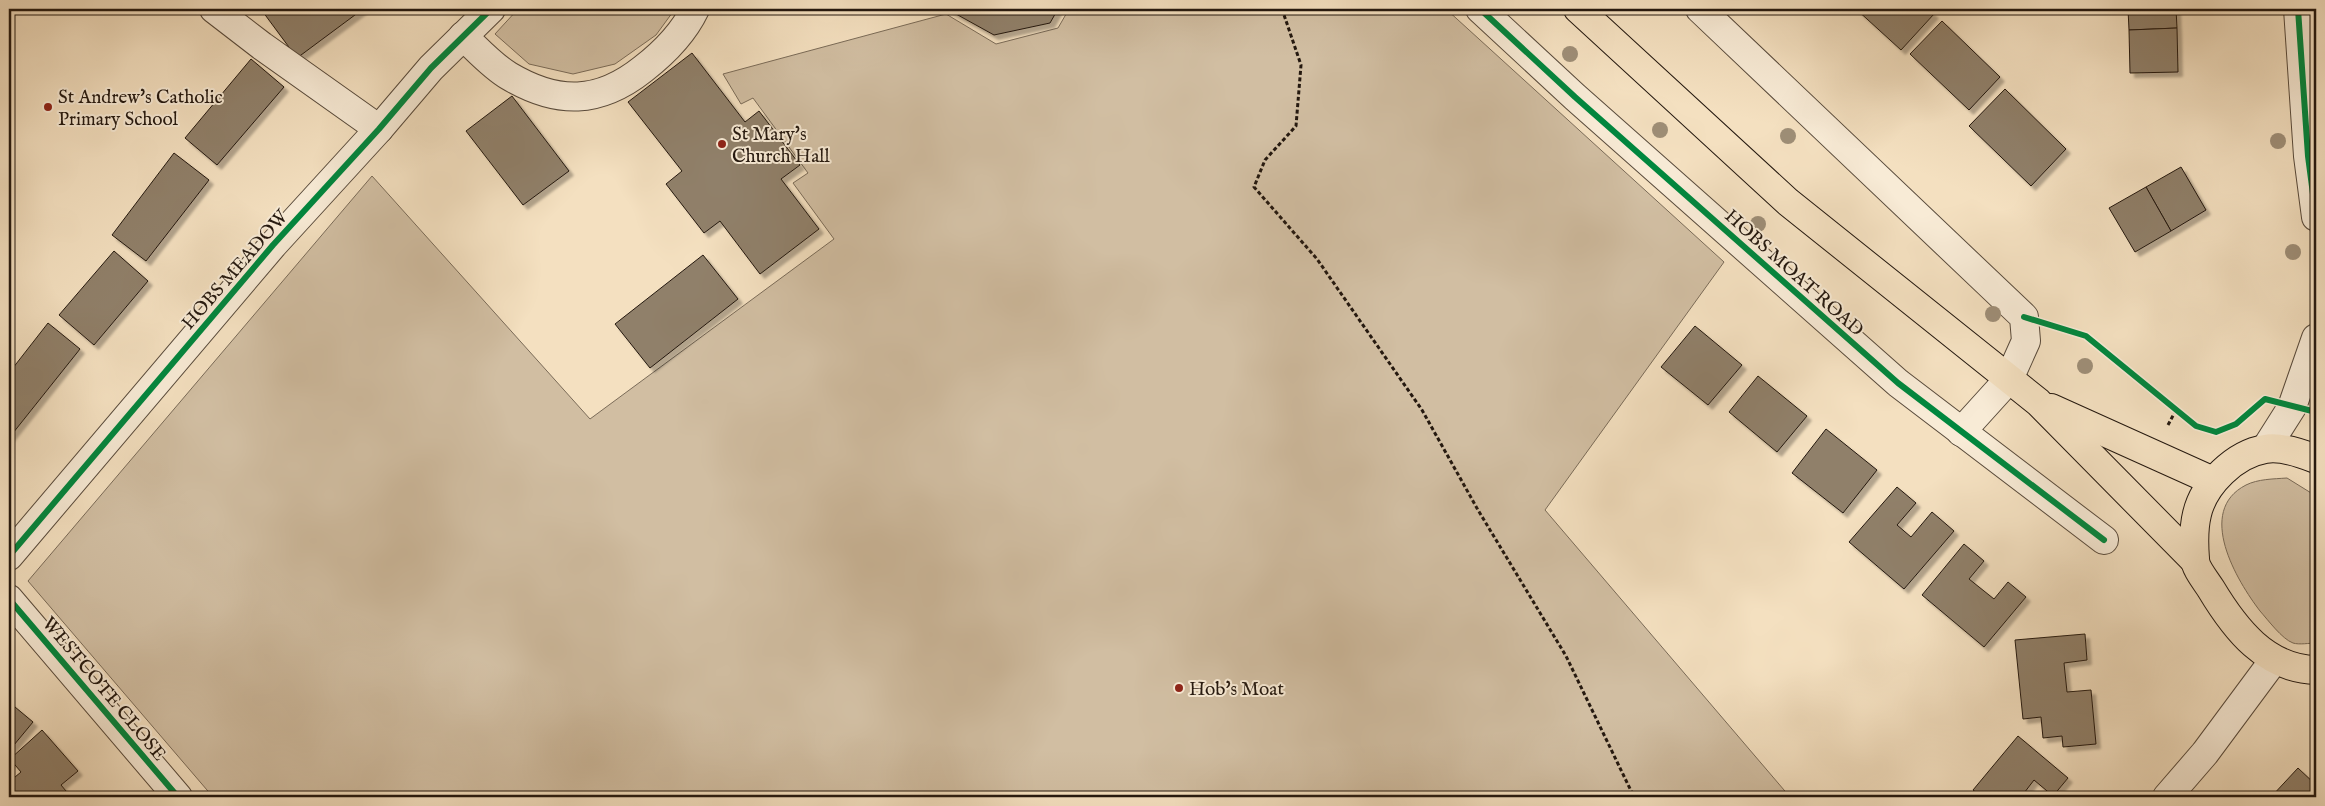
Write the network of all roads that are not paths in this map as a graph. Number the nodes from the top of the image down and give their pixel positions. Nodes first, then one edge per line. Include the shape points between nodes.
1 (214, 9) edge
2 (490, 9) edge
3 (695, 9) edge
4 (1480, 9) edge
5 (1578, 9) edge
6 (1700, 9) edge
7 (2298, 9) edge
8 (463, 36) junction
9 (379, 129) junction
10 (2316, 217) edge
11 (2316, 338) edge
12 (2008, 378) junction
13 (2038, 402) junction
14 (1961, 432) junction
15 (2266, 448) junction
16 (2316, 459) edge
17 (2213, 481) junction
18 (2104, 540) dead end
19 (9, 556) edge
20 (2195, 561) junction
21 (9, 599) edge
22 (2274, 660) junction
23 (2316, 670) edge
24 (178, 797) edge
25 (2167, 797) edge

1 - 9 street
2 - 8 street, HOBS MEADOW
3 - 8 street via 672,44 629,80 605,92 565,98 540,92 508,76
4 - 14 street, HOBS MOAT ROAD via 1582,104 1898,383
5 - 12 main road via 1788,202
6 - 12 street via 2024,317 2026,341
7 - 10 street via 2308,156
8 - 9 street, HOBS MEADOW
9 - 19 street, HOBS MEADOW via 273,245
11 - 15 street via 2292,407
12 - 13 main road
12 - 14 street
13 - 17 main road
13 - 20 main road
14 - 18 street, HOBS MOAT ROAD
15 - 16 main road via 2296,451
15 - 17 main road via 2246,454
17 - 20 main road via 2197,513
20 - 22 main road via 2242,635
21 - 24 street, WESTCOTE CLOSE
22 - 23 main road via 2302,670
22 - 25 street

